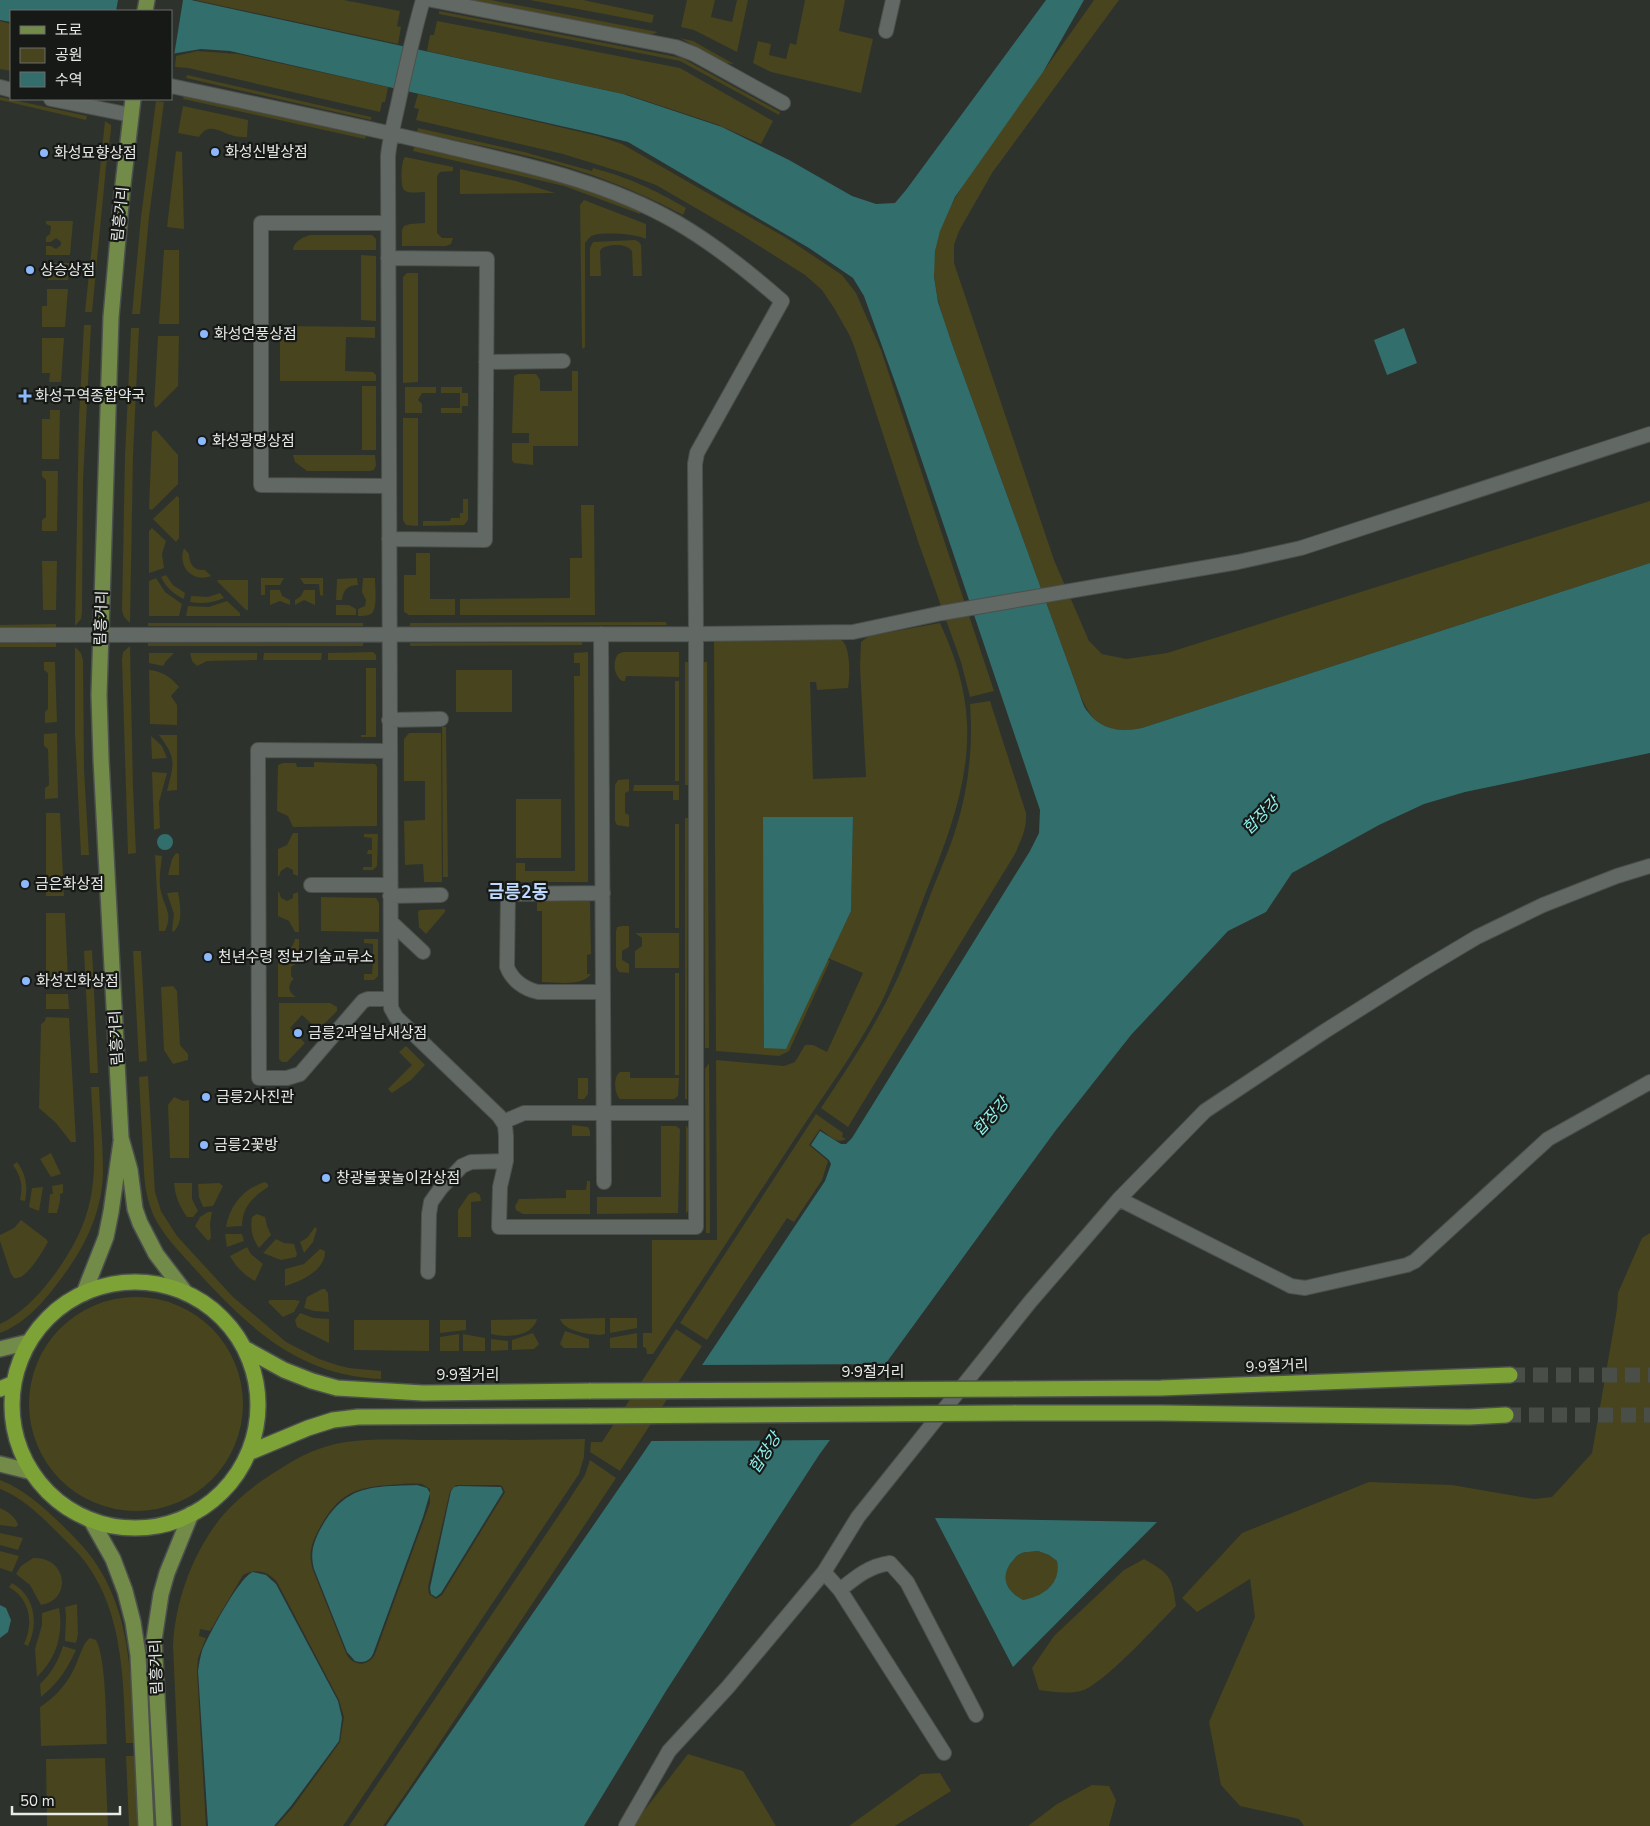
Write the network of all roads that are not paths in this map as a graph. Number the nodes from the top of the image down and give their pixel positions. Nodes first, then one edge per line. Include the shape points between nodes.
1 (423, 0) edge
2 (432, 0) edge
3 (893, 0) edge
4 (886, 31) dead end
5 (172, 86) edge
6 (57, 100) edge
7 (133, 100) edge
8 (783, 103) dead end
9 (131, 115) junction
10 (392, 134) junction
11 (388, 223) junction
12 (388, 258) junction
13 (563, 361) dead end
14 (486, 362) junction
15 (1650, 434) edge
16 (389, 486) junction
17 (389, 539) junction
18 (389, 634) junction
19 (601, 634) junction
20 (696, 634) junction
21 (0, 635) edge
22 (100, 636) junction
23 (441, 719) dead end
24 (389, 720) junction
25 (390, 751) junction
26 (1650, 866) edge
27 (311, 885) dead end
28 (390, 890) junction
29 (603, 893) junction
30 (441, 895) dead end
31 (391, 922) junction
32 (423, 952) dead end
33 (603, 992) junction
34 (391, 999) junction
35 (1650, 1082) edge
36 (604, 1113) junction
37 (696, 1114) junction
38 (503, 1122) junction
39 (121, 1138) junction
40 (506, 1160) junction
41 (604, 1182) dead end
42 (1120, 1199) junction
43 (428, 1272) dead end
44 (84, 1292) junction
45 (185, 1292) junction
46 (30, 1342) junction
47 (244, 1348) junction
48 (0, 1349) edge
49 (1510, 1375) tunnel mouth
50 (14, 1383) junction
51 (0, 1389) edge
52 (1506, 1415) tunnel mouth
53 (7, 1426) edge
54 (248, 1453) junction
55 (0, 1464) edge
56 (32, 1472) junction
57 (192, 1514) junction
58 (91, 1520) junction
59 (824, 1572) junction
60 (840, 1590) junction
61 (976, 1714) dead end
62 (944, 1753) dead end
63 (146, 1826) edge
64 (164, 1826) edge
65 (626, 1826) edge

1 - 10 street
2 - 8 street via 676,47
3 - 4 street
5 - 10 street
6 - 9 street
7 - 9 main road, 림흥거리
9 - 22 main road, 림흥거리 via 110,317
10 - 11 street via 388,156
10 - 20 street via 570,176 642,205 710,244 782,300 697,452 694,476
11 - 12 street
11 - 16 street via 261,223 262,485
12 - 14 street via 487,259
12 - 16 street
13 - 14 street
14 - 17 street via 485,540
15 - 20 street via 1301,548 1238,562 942,613 853,632
16 - 17 street
17 - 18 street
18 - 19 street
18 - 22 street
18 - 24 street
19 - 20 street
19 - 29 street
20 - 37 street
21 - 22 street
22 - 39 main road, 림흥거리 via 101,759
23 - 24 street
24 - 25 street
25 - 28 street
25 - 34 street via 258,750 259,1078 287,1078 300,1074 363,1001
26 - 42 street via 1543,905 1477,937 1420,971 1205,1111
27 - 28 street
28 - 30 street
28 - 31 street
29 - 33 street
29 - 33 street via 508,894 507,967 511,976 528,990
31 - 32 street
31 - 34 street
33 - 36 street
34 - 38 street via 391,1008 396,1016
35 - 42 street via 1548,1139 1415,1261 1305,1288 1291,1286
36 - 37 street
36 - 38 street via 524,1113
36 - 41 street
37 - 40 street via 696,1227 499,1227 500,1187
38 - 40 street
39 - 44 main road, 림흥거리 via 106,1237
39 - 45 main road, 림흥거리 via 140,1223 156,1254
40 - 43 street via 471,1162 462,1166 441,1188 429,1214
42 - 59 street via 1030,1302 858,1517
44 - 45 highway via 127,1282 157,1283
44 - 46 highway via 59,1308
45 - 47 highway via 219,1315
46 - 48 main road
46 - 50 highway
47 - 49 highway, 9·9절거리, bridge via 284,1370 337,1388 423,1392 1161,1388
47 - 54 highway via 254,1373 258,1400
50 - 51 highway
50 - 53 highway via 12,1413
52 - 54 highway, bridge via 1161,1413 358,1417 308,1428
53 - 56 highway
54 - 57 highway via 236,1475 219,1494
55 - 56 main road
56 - 58 highway via 64,1506
57 - 58 highway via 159,1526 142,1528
57 - 64 main road, 림흥거리 via 166,1573 154,1640
58 - 63 main road, 림흥거리 via 113,1559 133,1622 138,1656
59 - 60 street
59 - 65 street via 670,1751
60 - 61 street via 860,1574 879,1565 890,1564 908,1582
60 - 62 street

